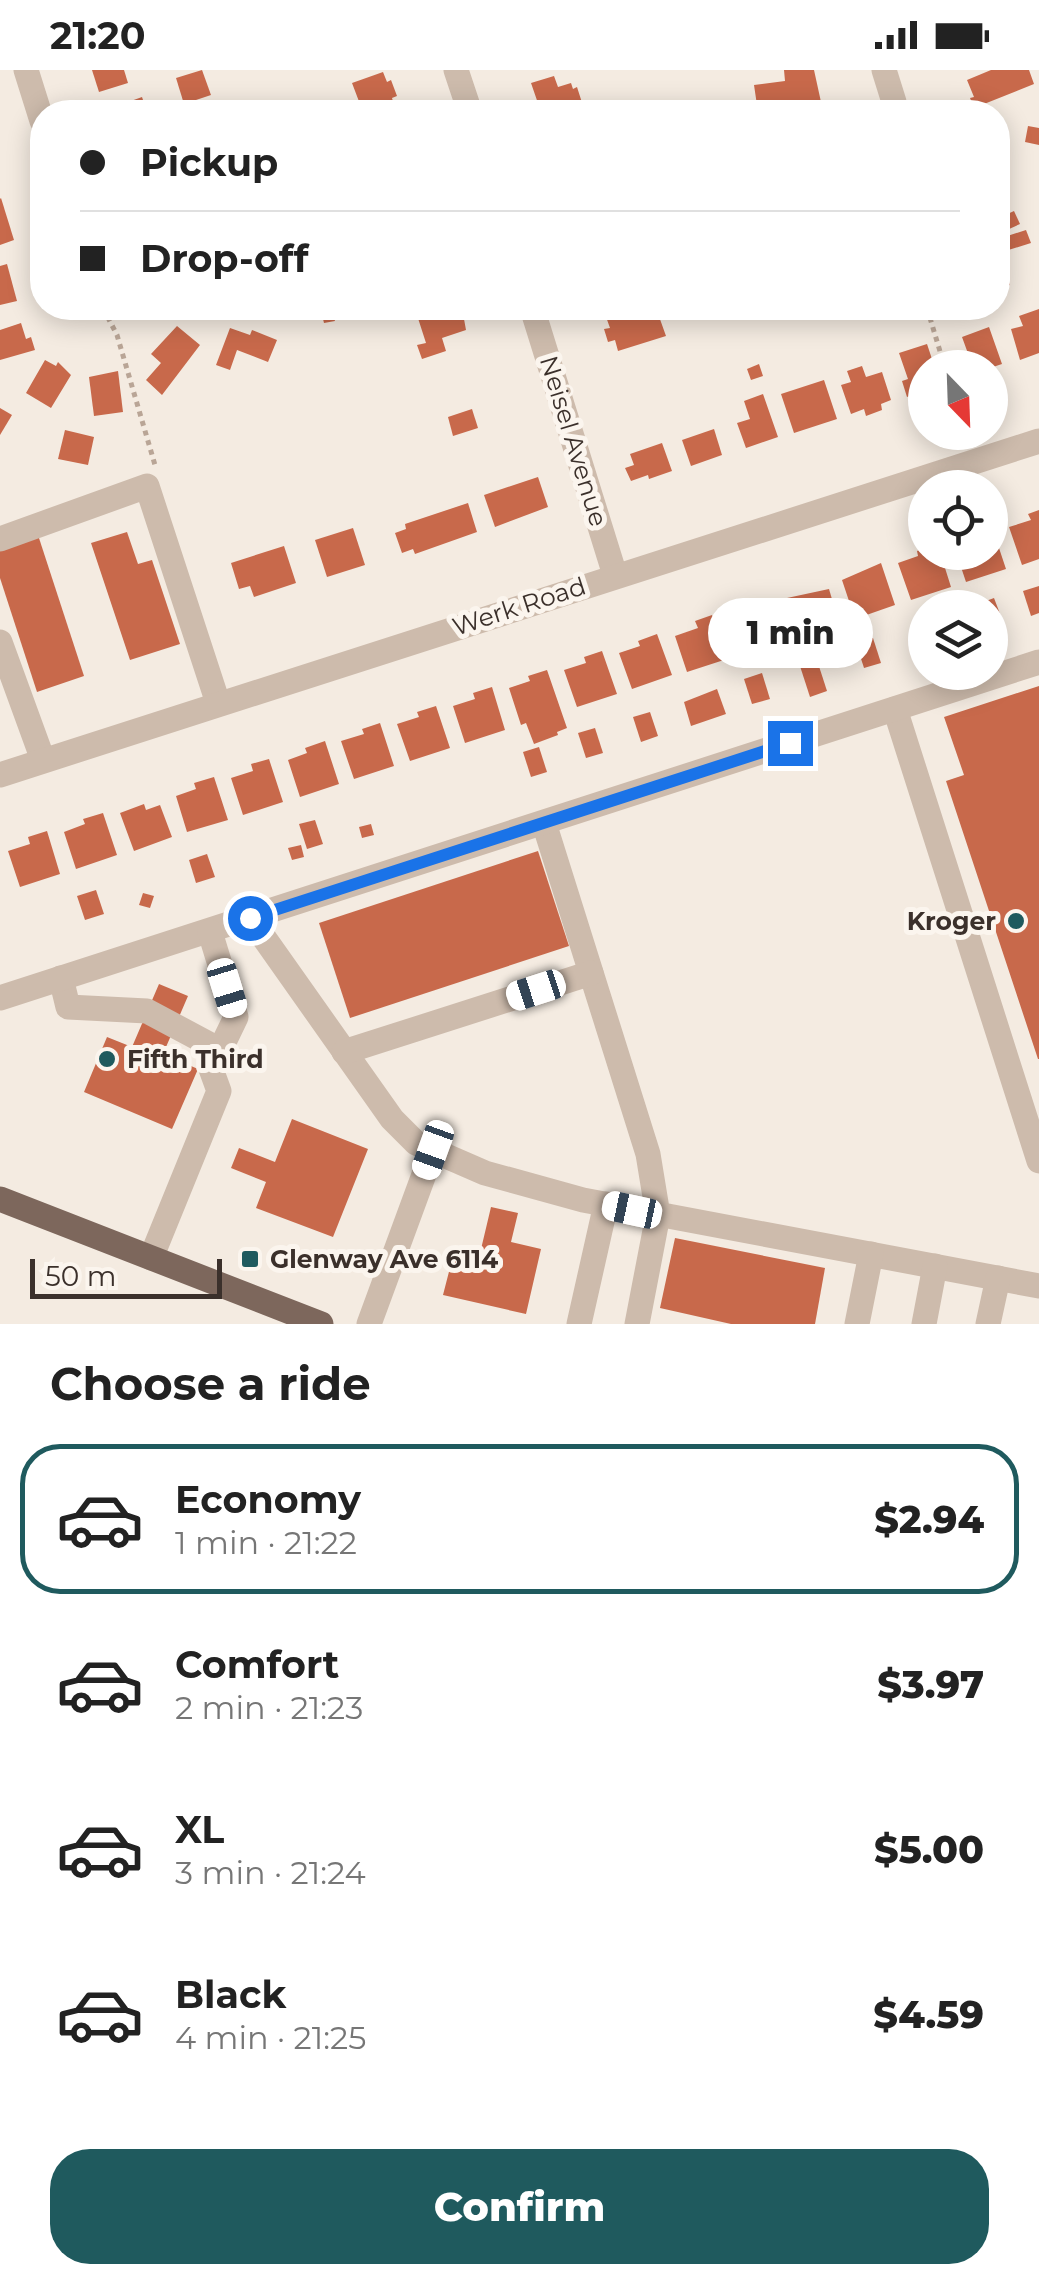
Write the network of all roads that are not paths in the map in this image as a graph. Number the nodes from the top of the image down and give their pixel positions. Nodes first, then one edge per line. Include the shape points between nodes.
1 (26, 70) edge
2 (456, 70) edge
3 (884, 70) edge
4 (35, 100) edge
5 (466, 100) edge
6 (893, 100) edge
7 (536, 320) edge
8 (1039, 441) edge
9 (0, 539) edge
10 (616, 575) junction
11 (0, 642) edge
12 (1039, 662) edge
13 (218, 703) junction
14 (895, 709) junction
15 (43, 760) junction
16 (0, 775) edge
17 (544, 823) junction
18 (250, 918) junction
19 (210, 932) junction
20 (591, 973) junction
21 (61, 978) junction
22 (0, 998) edge
23 (220, 1050) junction
24 (344, 1052) junction
25 (433, 1150) junction
26 (1039, 1161) edge
27 (0, 1199) edge
28 (606, 1204) junction
29 (658, 1215) junction
30 (871, 1254) junction
31 (151, 1258) junction
32 (935, 1266) junction
33 (998, 1278) junction
34 (1039, 1286) edge
35 (321, 1324) edge
36 (369, 1324) edge
37 (579, 1324) edge
38 (637, 1324) edge
39 (856, 1324) edge
40 (924, 1324) edge
41 (988, 1324) edge

1 - 4 street
2 - 5 street
3 - 6 street
7 - 10 street, Neisel Avenue
8 - 10 street, Werk Road
9 - 13 street via 146,486
10 - 13 street, Werk Road
11 - 15 street
12 - 14 street
13 - 15 street, Werk Road
14 - 17 street
14 - 26 street
15 - 16 street, Werk Road
17 - 18 street
17 - 20 street
18 - 19 street
18 - 24 street
19 - 21 street
19 - 23 street via 236,1017
20 - 24 street
20 - 29 street via 648,1154
21 - 22 street
21 - 23 street via 68,1007 147,1012
23 - 31 street via 211,1069 219,1091
24 - 25 street via 392,1119
25 - 28 street via 485,1172
25 - 36 street
27 - 31 main road
28 - 29 street
28 - 37 street
29 - 30 street
29 - 38 street
30 - 32 street
30 - 39 street
31 - 35 main road
32 - 33 street
32 - 40 street
33 - 34 street
33 - 41 street

